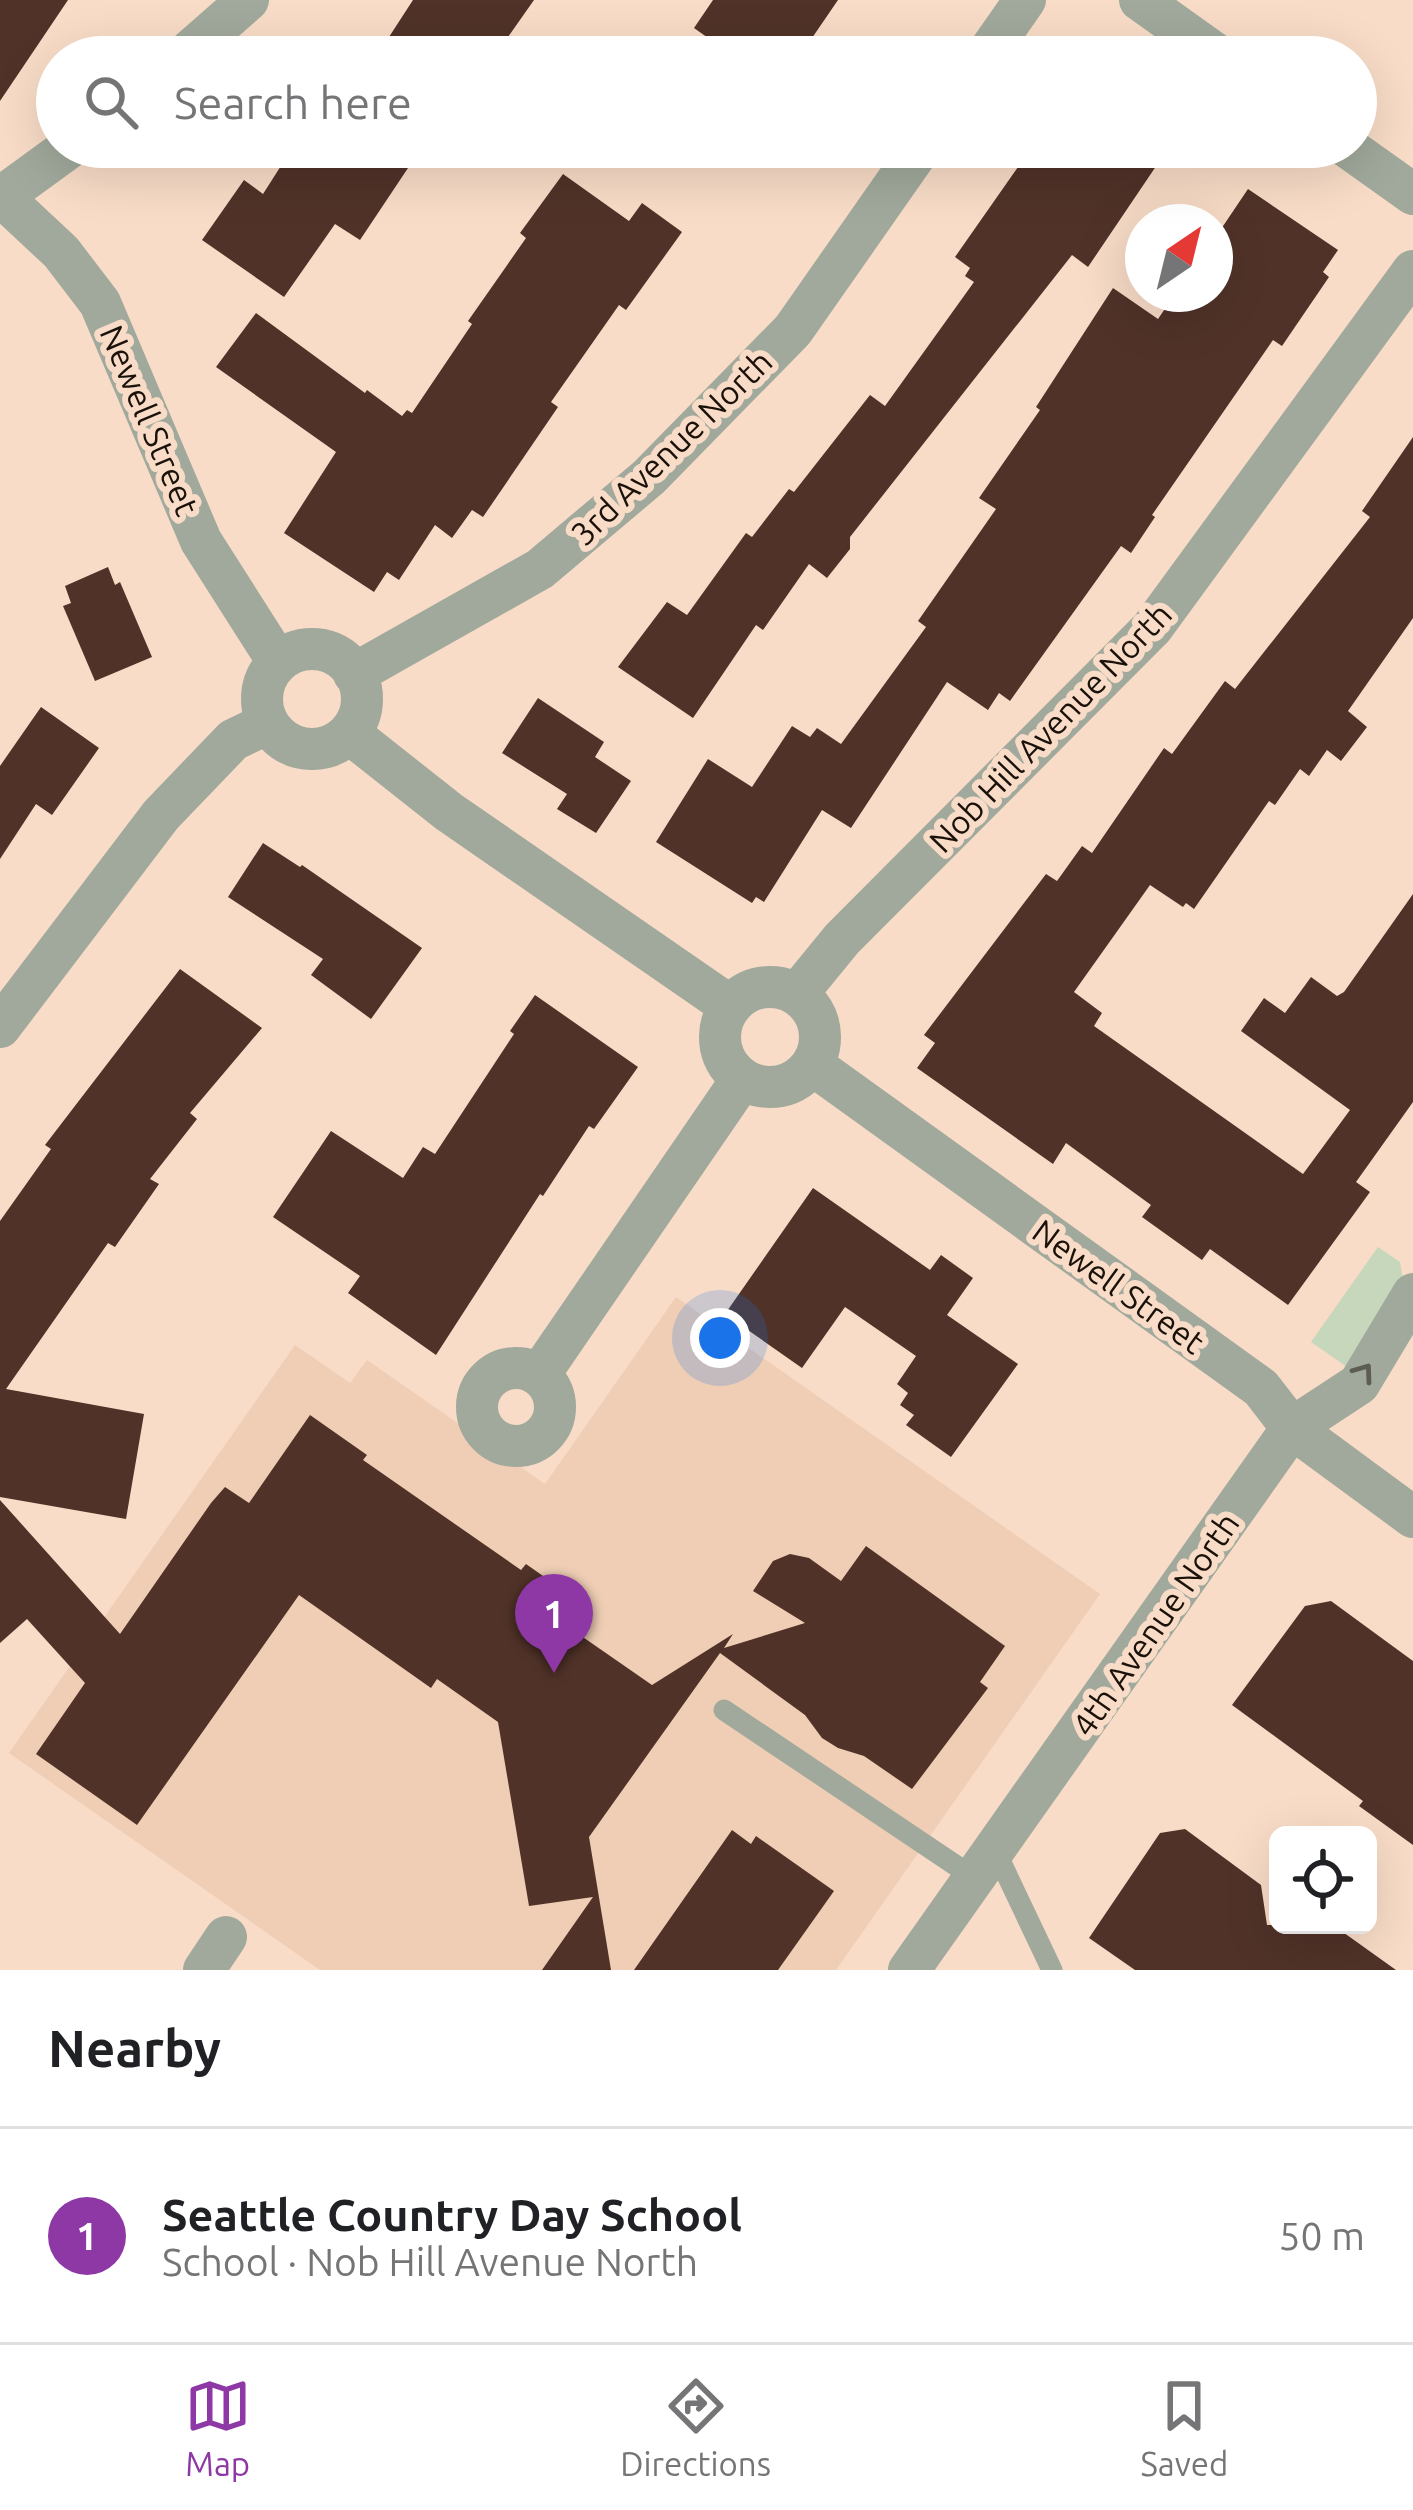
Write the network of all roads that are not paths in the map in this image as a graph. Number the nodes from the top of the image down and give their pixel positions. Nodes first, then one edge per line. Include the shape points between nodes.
1 (248, 0) edge
2 (1025, 0) edge
3 (1140, 0) edge
4 (207, 36) edge
5 (1000, 36) edge
6 (1191, 36) edge
7 (41, 168) edge
8 (906, 168) edge
9 (1376, 168) edge
10 (1413, 194) edge
11 (1, 197) edge
12 (1413, 271) edge
13 (278, 662) junction
14 (354, 674) junction
15 (268, 723) junction
16 (349, 734) junction
17 (797, 994) junction
18 (730, 1006) junction
19 (0, 1027) edge
20 (814, 1066) junction
21 (742, 1079) junction
22 (1413, 1294) edge
23 (539, 1375) dead end
24 (1292, 1428) junction
25 (1413, 1517) edge
26 (724, 1710) dead end
27 (987, 1866) junction
28 (909, 1970) edge
29 (1052, 1970) edge

1 - 4 street
2 - 5 street
3 - 6 street
7 - 11 street
8 - 14 street, 3rd Avenue North via 793,330 649,477 540,569
9 - 10 street
11 - 13 street, Newell Street via 61,252 100,303 201,541
12 - 17 street, Nob Hill Avenue North via 1152,628
13 - 14 street via 323,651
13 - 15 street via 262,689
14 - 16 street via 362,702
15 - 16 street via 303,748
15 - 19 street via 233,740 161,815
16 - 18 street
17 - 18 street via 765,986
17 - 20 street via 818,1020
18 - 21 street via 719,1044
20 - 21 street via 780,1087
20 - 24 street, Newell Street via 1261,1388
21 - 23 street
24 -> 22 street, 4th Avenue North via 1359,1384
24 - 25 street, Newell Street
24 - 27 street, 4th Avenue North
26 - 27 lane
27 - 28 street, 4th Avenue North
27 - 29 lane

